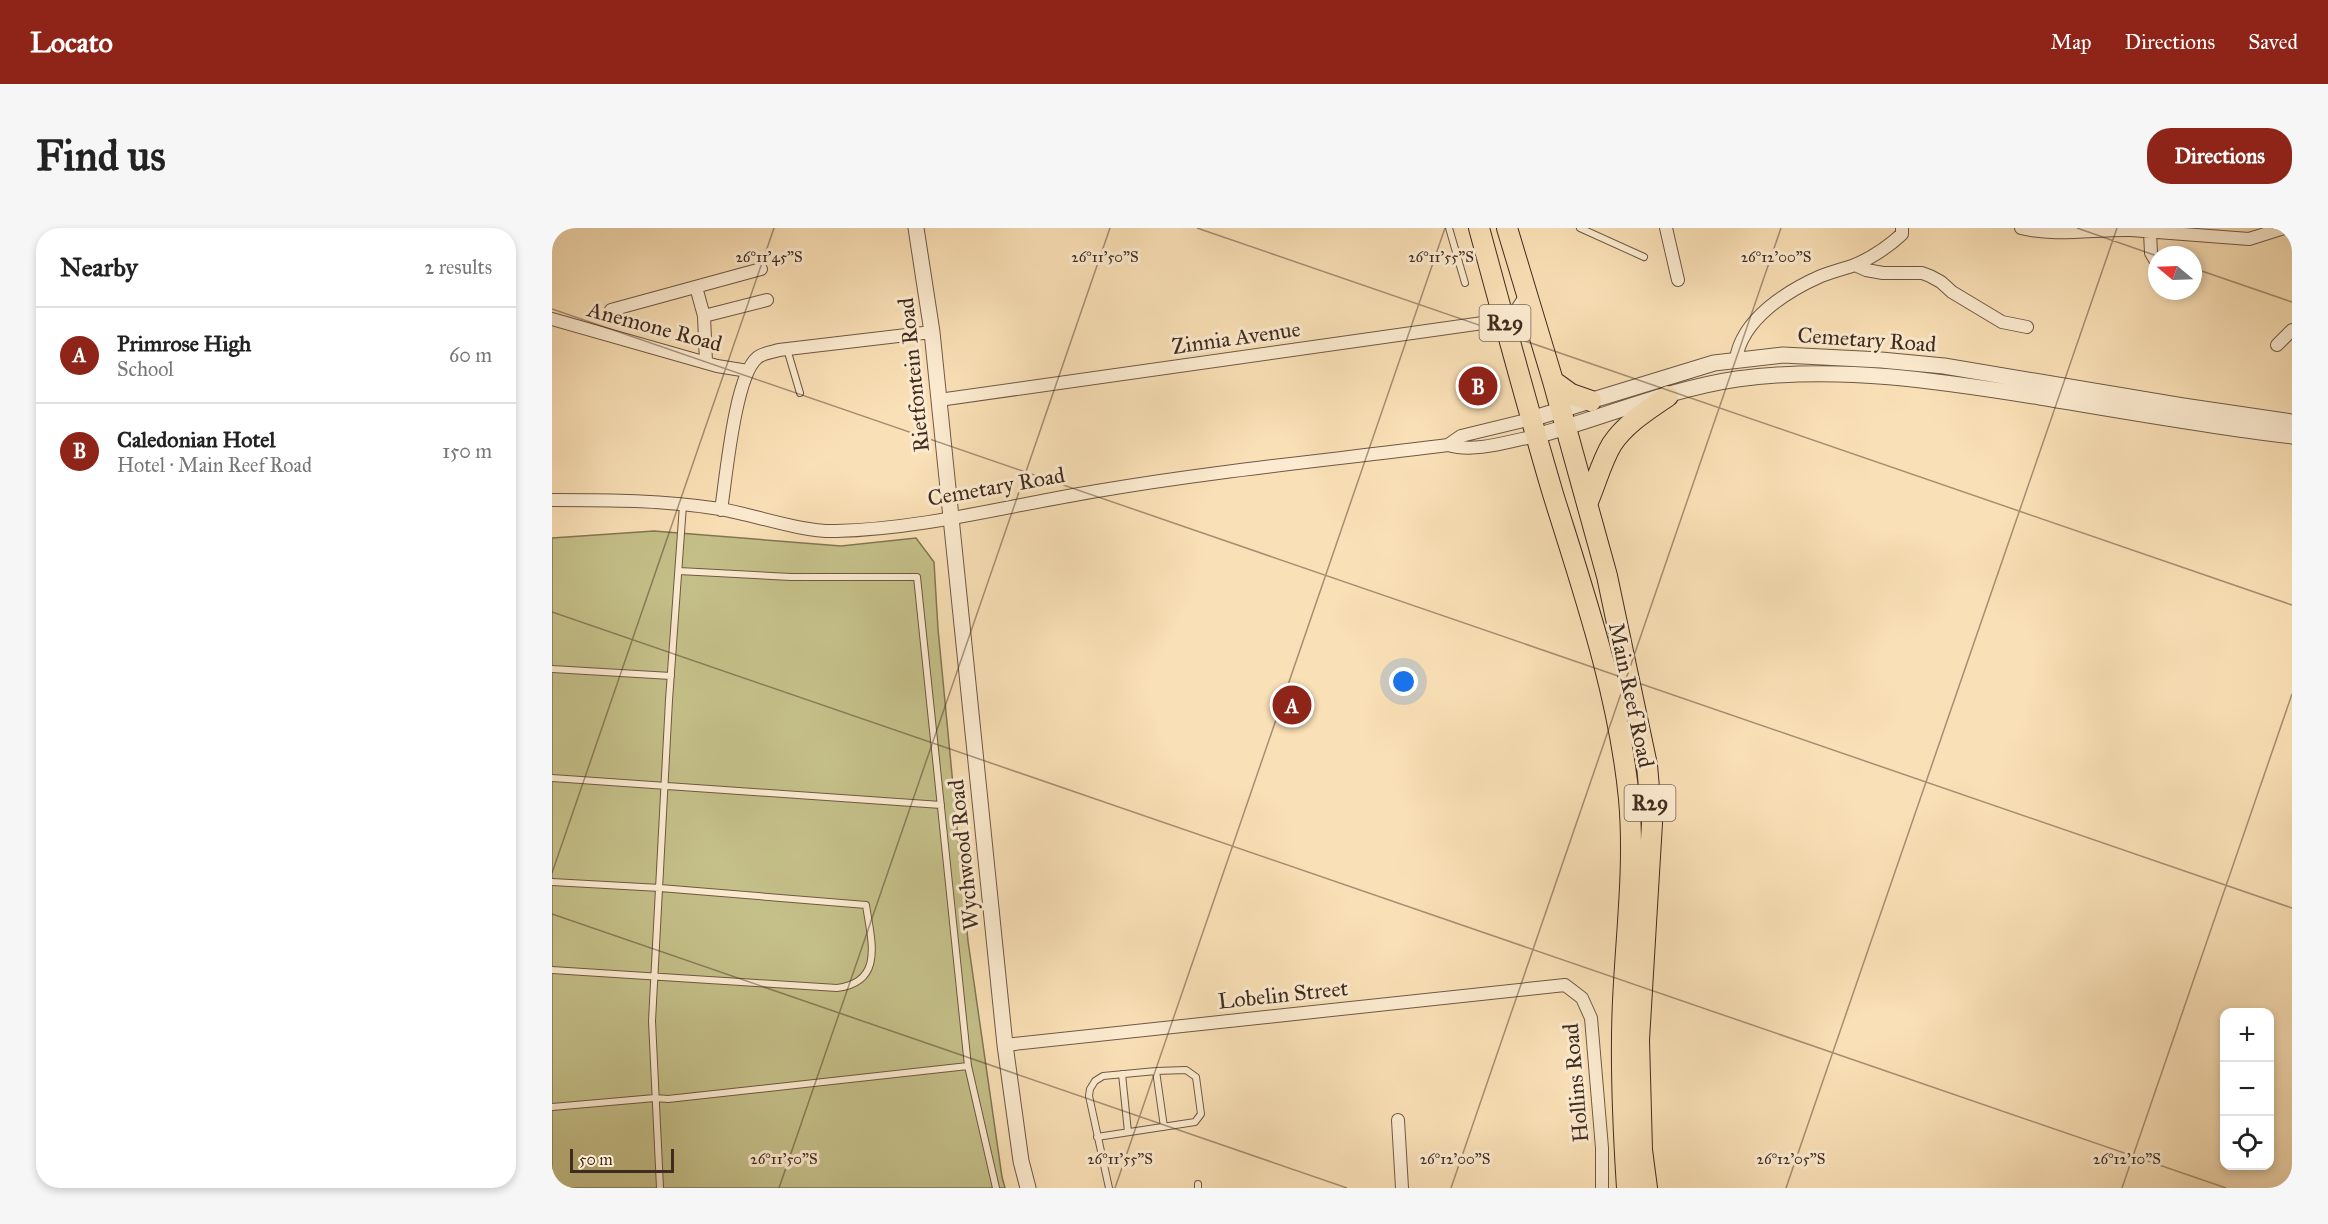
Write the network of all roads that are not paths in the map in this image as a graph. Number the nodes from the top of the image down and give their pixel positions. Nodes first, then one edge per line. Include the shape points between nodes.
1 (916, 228) edge
2 (1449, 228) edge
3 (1479, 228) edge
4 (1507, 228) edge
5 (1580, 228) edge
6 (1665, 228) edge
7 (1914, 228) edge
8 (2021, 228) edge
9 (2284, 228) edge
10 (2132, 229) edge
11 (1902, 231) edge
12 (2212, 231) edge
13 (2150, 232) junction
14 (2151, 246) edge
15 (1644, 257) dead end
16 (1855, 265) junction
17 (761, 269) dead end
18 (1678, 280) dead end
19 (1465, 283) dead end
20 (696, 287) junction
21 (1527, 294) junction
22 (767, 300) dead end
23 (611, 310) dead end
24 (704, 316) junction
25 (552, 319) edge
26 (1504, 320) junction
27 (2027, 327) dead end
28 (2292, 330) edge
29 (933, 332) junction
30 (2277, 345) dead end
31 (787, 349) junction
32 (1736, 359) junction
33 (706, 362) junction
34 (748, 371) junction
35 (1553, 381) junction
36 (800, 393) dead end
37 (1668, 396) junction
38 (939, 400) junction
39 (1591, 401) junction
40 (1563, 419) junction
41 (2292, 422) edge
42 (1533, 427) junction
43 (2292, 436) edge
44 (1449, 445) junction
45 (552, 500) edge
46 (683, 504) junction
47 (1587, 504) junction
48 (722, 510) junction
49 (951, 517) junction
50 (1599, 549) junction
51 (1572, 556) junction
52 (679, 571) junction
53 (552, 669) edge
54 (671, 676) junction
55 (552, 778) edge
56 (665, 785) junction
57 (941, 805) junction
58 (552, 882) edge
59 (660, 888) junction
60 (552, 970) edge
61 (655, 977) junction
62 (1565, 985) joint
63 (1005, 1045) junction
64 (968, 1066) junction
65 (1156, 1071) junction
66 (1122, 1074) junction
67 (655, 1098) junction
68 (552, 1107) edge
69 (1398, 1120) dead end
70 (1164, 1127) junction
71 (1128, 1132) junction
72 (1097, 1137) junction
73 (660, 1188) edge
74 (996, 1188) edge
75 (1028, 1188) edge
76 (1109, 1188) edge
77 (1402, 1188) edge
78 (1602, 1188) edge
79 (1627, 1188) edge
80 (1647, 1188) edge

1 - 29 street, Rietfontein Road
2 - 19 lane
3 - 26 main road, Main Reef Road / R29
4 - 21 main road, Main Reef Road / R29
5 - 15 lane
6 - 18 street
7 - 11 street
8 - 10 street via 2042,232
9 - 12 street via 2249,239
10 - 13 street
11 - 16 street via 1892,244
12 - 13 street
13 - 14 street
16 - 27 street via 1883,273 1922,273 2002,322
16 - 32 street via 1821,276 1769,308 1746,331
17 - 20 street
20 - 23 street
20 - 24 street
21 - 26 street
21 - 35 main road, Main Reef Road / R29
22 - 24 street
24 - 33 street
25 - 33 street, Anemone Road
26 - 38 street, Zinnia Avenue
26 - 42 main road, Main Reef Road / R29
28 - 30 street
29 - 31 street
29 - 38 street, Rietfontein Road
31 - 34 street via 758,357
31 - 36 lane
32 - 39 street, Cemetary Road via 1690,369
32 - 41 street, Cemetary Road via 1822,356 1944,366
33 - 34 street, Anemone Road
34 - 48 street via 738,402
35 - 39 main road via 1571,394
35 - 40 main road, Main Reef Road / R29
37 - 40 street, Cemetary Road
37 - 43 street, Cemetary Road via 1736,380 1849,374 1993,389
37 - 47 main road via 1624,429 1612,444
38 - 49 street, Rietfontein Road
39 - 40 street, Cemetary Road
40 - 42 street, Cemetary Road
40 - 47 main road, Main Reef Road / R29
42 - 44 street, Cemetary Road via 1461,436
42 - 44 street, Cemetary Road via 1481,446
42 - 51 main road, Main Reef Road / R29
44 - 49 street, Cemetary Road via 1131,486
45 - 46 street, Cemetary Road
46 - 48 street, Cemetary Road
46 - 52 lane
47 - 50 main road, Main Reef Road / R29
48 - 49 street, Cemetary Road via 833,531 884,528
49 - 63 street, Wychwood Road
50 - 51 main road
50 - 80 main road, Main Reef Road / R29 via 1647,765 1651,811 1639,1040
51 - 79 main road, Main Reef Road / R29 via 1612,698 1629,798 1632,841 1622,1005
52 - 54 lane
52 - 57 lane via 791,578 917,577
53 - 54 lane
54 - 56 lane
55 - 56 lane
56 - 57 lane
56 - 59 lane
57 - 64 lane
58 - 59 lane
59 - 61 lane
59 - 61 lane via 866,905 873,949 870,968 862,981 850,987
60 - 61 lane
61 - 67 lane
62 - 63 street, Lobelin Street
62 - 78 street, Hollins Road via 1582,998 1592,1018
63 - 75 street, Wychwood Road
64 - 67 lane
64 - 74 lane
65 - 66 lane
65 - 70 lane
65 - 70 lane via 1186,1070 1196,1077 1197,1083 1199,1119
66 - 71 lane
66 - 72 lane via 1103,1076 1090,1089
67 - 68 lane
67 - 73 lane
69 - 77 street
70 - 71 lane
71 - 72 lane
72 - 76 lane

